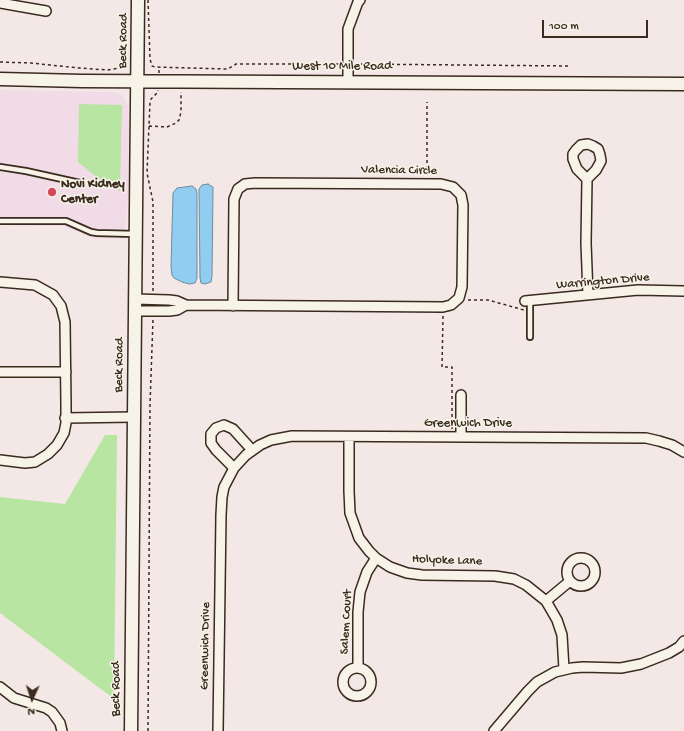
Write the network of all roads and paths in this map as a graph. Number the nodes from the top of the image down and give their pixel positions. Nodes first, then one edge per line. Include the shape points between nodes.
1 (138, 0) edge
2 (148, 0) edge
3 (357, 1) edge
4 (0, 3) edge
5 (46, 11) dead end
6 (124, 61) dead end
7 (0, 62) edge
8 (348, 64) junction
9 (571, 66) dead end
10 (0, 79) edge
11 (137, 80) junction
12 (348, 82) junction
13 (684, 84) edge
14 (181, 92) dead end
15 (158, 93) dead end
16 (427, 102) dead end
17 (150, 126) junction
18 (0, 167) edge
19 (427, 175) dead end
20 (586, 179) dead end
21 (80, 183) dead end
22 (0, 221) edge
23 (136, 234) junction
24 (0, 282) edge
25 (684, 291) edge
26 (588, 295) junction
27 (153, 299) junction
28 (468, 300) dead end
29 (526, 304) junction
30 (135, 305) junction
31 (186, 305) junction
32 (233, 306) junction
33 (152, 311) junction
34 (443, 316) dead end
35 (530, 337) dead end
36 (0, 372) edge
37 (66, 372) junction
38 (462, 395) dead end
39 (134, 417) junction
40 (65, 418) junction
41 (349, 436) junction
42 (456, 437) junction
43 (252, 450) junction
44 (684, 452) edge
45 (0, 460) edge
46 (234, 468) junction
47 (376, 558) junction
48 (570, 581) dead end
49 (546, 601) junction
50 (682, 647) edge
51 (358, 668) dead end
52 (564, 669) junction
53 (0, 687) edge
54 (62, 731) edge
55 (131, 731) edge
56 (148, 731) edge
57 (218, 731) edge
58 (494, 731) edge

1 - 11 main road, Beck Road
2 - 8 path via 150,59 152,66 155,67 228,69 236,64
3 - 8 street via 348,29
4 - 5 street
6 - 7 path via 119,68 107,70 31,62
8 - 9 path
8 - 12 street
10 - 11 main road, West 10 Mile Road
11 - 12 main road, West 10 Mile Road
11 - 23 main road, Beck Road
12 - 13 main road, West 10 Mile Road
14 - 17 path via 179,120 167,126
15 - 17 path via 150,102
16 - 19 path
17 - 27 path via 147,173 152,202
18 - 21 lane
20 - 26 street
22 - 23 lane via 66,221 91,232
23 - 30 main road, Beck Road
24 - 37 street via 35,285 53,295 61,306 65,322
25 - 26 street, Warrington Drive via 638,290
26 - 29 street, Warrington Drive
27 - 30 street, Valencia Circle
27 - 31 street, Valencia Circle via 177,301
28 - 29 path
29 - 35 lane
30 - 33 street, Valencia Circle
30 - 39 main road, Beck Road
31 - 32 street, Valencia Circle
31 - 33 street, Valencia Circle via 177,310
32 - 32 street, Valencia Circle via 451,306 459,298 462,287 461,195 446,184 245,184 238,189 234,199
33 - 56 path
34 - 42 path via 442,367 452,367
36 - 37 street
37 - 40 street
38 - 42 street
39 - 40 street
39 - 55 main road, Beck Road
40 - 45 street via 64,433 48,454 34,462
41 - 42 street, Greenwich Drive
41 - 43 street, Greenwich Drive via 292,436 260,445
41 - 47 street, Holyoke Lane via 350,513 359,538
42 - 44 street, Greenwich Drive via 646,438 660,440
43 - 46 street, Greenwich Drive
43 - 46 street via 233,429 224,425 216,428 211,434 211,443
46 - 57 street, Greenwich Drive via 224,487 221,506
47 - 49 street, Holyoke Lane via 398,570 416,574 505,577 526,585
47 - 51 street, Salem Court via 367,572 360,592
48 - 49 street
49 - 52 street, Holyoke Lane via 560,627
50 - 52 street via 656,659 621,668
52 - 58 street via 537,682
53 - 54 street via 14,698 46,708 56,716

